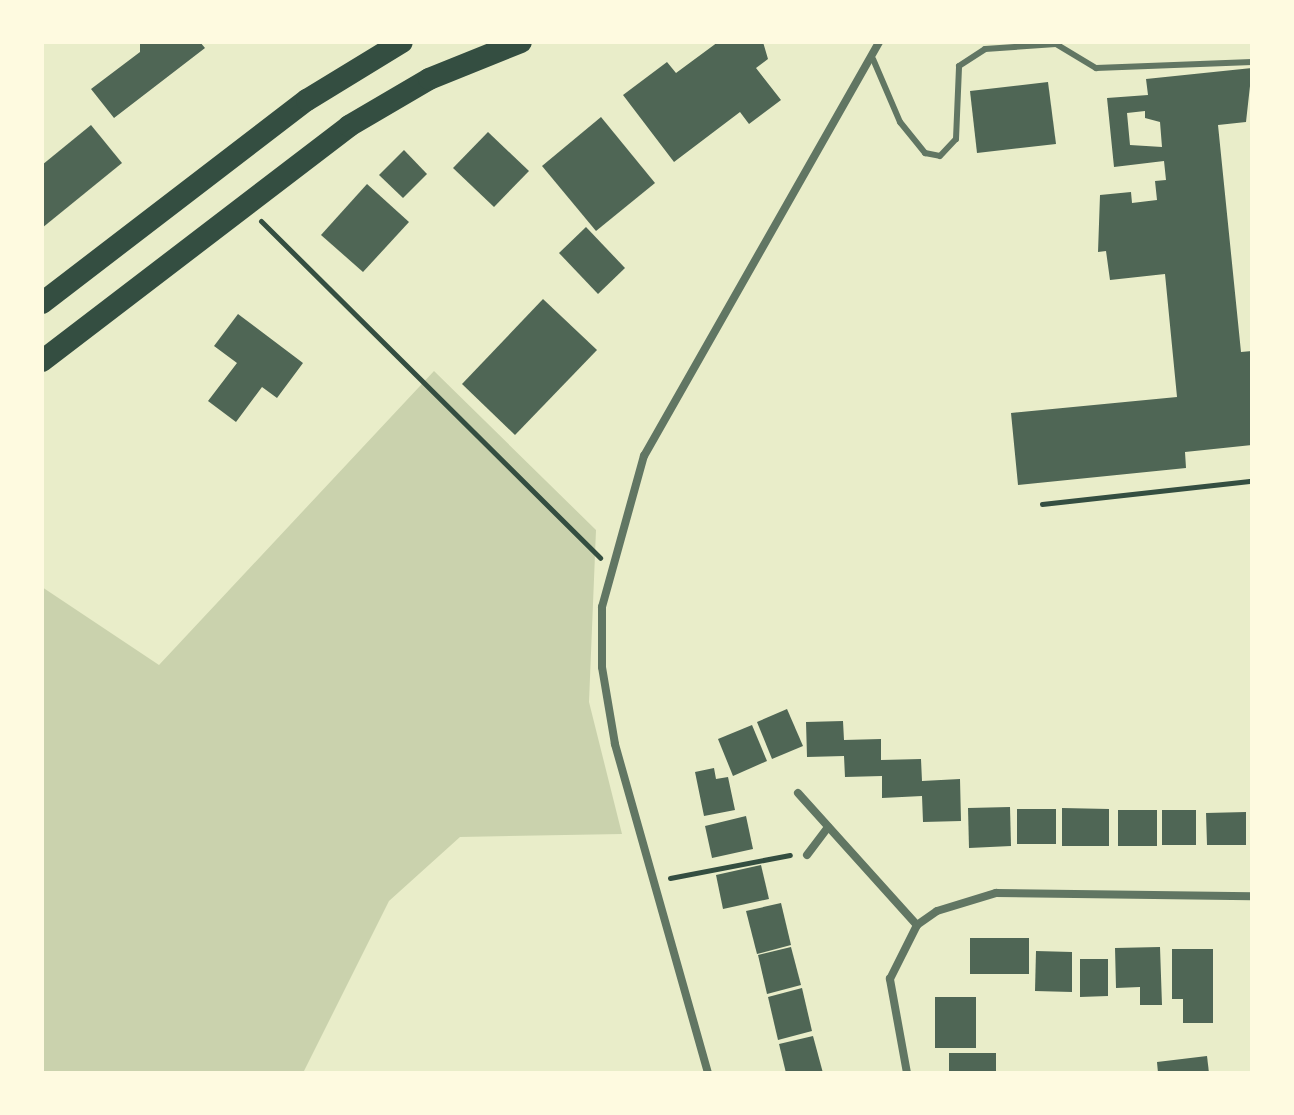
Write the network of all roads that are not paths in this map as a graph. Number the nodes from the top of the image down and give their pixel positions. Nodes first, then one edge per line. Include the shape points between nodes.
1 (402, 42) edge
2 (521, 42) edge
3 (879, 42) edge
4 (873, 59) junction
5 (1252, 62) edge
6 (42, 303) edge
7 (42, 361) edge
8 (798, 793) dead end
9 (828, 827) junction
10 (807, 855) road end
11 (1252, 896) edge
12 (917, 925) junction
13 (708, 1073) edge
14 (907, 1073) edge

1 - 6 highway via 307,100
2 - 7 highway via 429,79 349,126
3 - 4 street
4 - 5 lane via 900,122 925,153 940,156 956,139 959,66 985,49 1056,44 1096,68
4 - 13 street via 759,244 644,456 610,567 602,667
8 - 9 street
9 - 10 street
9 - 12 street
11 - 12 street via 996,893
12 - 14 street via 890,979

